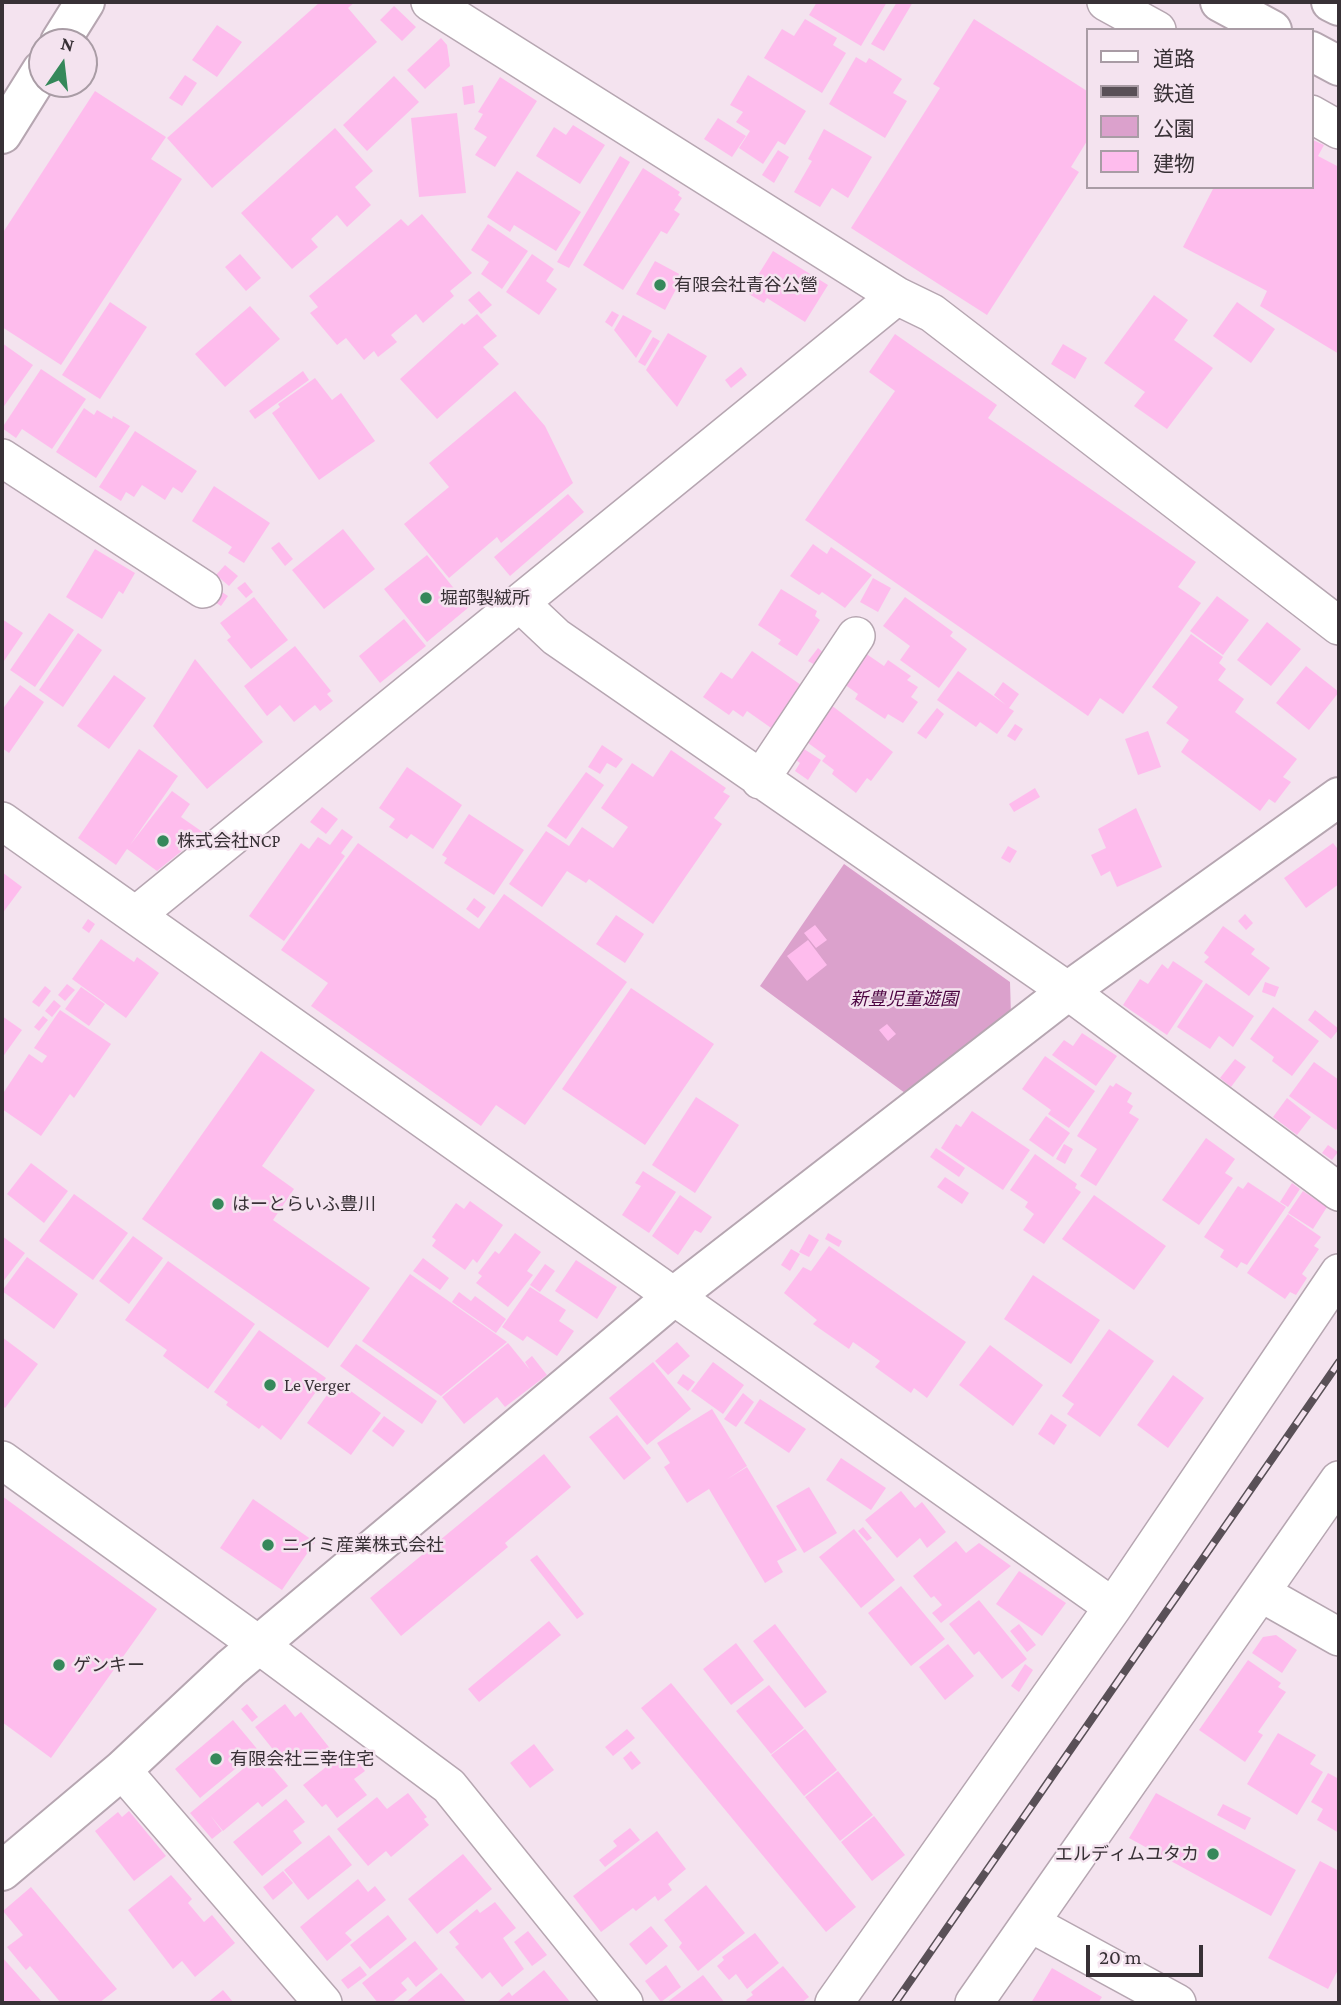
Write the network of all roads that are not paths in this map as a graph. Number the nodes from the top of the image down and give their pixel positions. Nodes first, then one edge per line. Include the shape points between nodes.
1 (85, 2) edge
2 (430, 2) edge
3 (1106, 2) edge
4 (1220, 2) edge
5 (1331, 2) edge
6 (1339, 6) edge
7 (69, 28) edge
8 (1153, 28) edge
9 (1268, 28) edge
10 (1313, 52) edge
11 (1339, 66) edge
12 (28, 93) edge
13 (1313, 115) edge
14 (1339, 130) edge
15 (2, 134) edge
16 (897, 296) junction
17 (2, 458) edge
18 (203, 589) dead end
19 (521, 604) junction
20 (1339, 626) edge
21 (856, 636) dead end
22 (760, 780) junction
23 (1339, 797) edge
24 (2, 821) edge
25 (136, 915) junction
26 (1068, 991) junction
27 (1339, 1192) edge
28 (1339, 1273) edge
29 (673, 1297) junction
30 (2, 1460) edge
31 (1339, 1480) edge
32 (1261, 1593) junction
33 (1113, 1607) junction
34 (1339, 1637) edge
35 (259, 1645) junction
36 (122, 1770) junction
37 (2, 1871) edge
38 (1030, 1923) junction
39 (323, 2003) edge
40 (624, 2003) edge
41 (834, 2003) edge
42 (974, 2003) edge
43 (1177, 2003) edge

1 - 7 street
2 - 16 street
3 - 8 street
4 - 9 street
5 - 6 street
10 - 11 street
12 - 15 street
13 - 14 street
16 - 19 street
16 - 20 street via 932,313
17 - 18 street
19 - 22 street via 556,637
19 - 25 street
21 - 22 street
22 - 26 street
23 - 26 street
24 - 25 street
25 - 29 street
26 - 27 street
26 - 29 street
28 - 33 street
29 - 33 street
29 - 35 street
30 - 35 street
31 - 32 street
32 - 34 street
32 - 38 street
33 - 41 street
35 - 36 street
35 - 40 street via 449,1786
36 - 37 street
36 - 39 street
38 - 42 street
38 - 43 street

